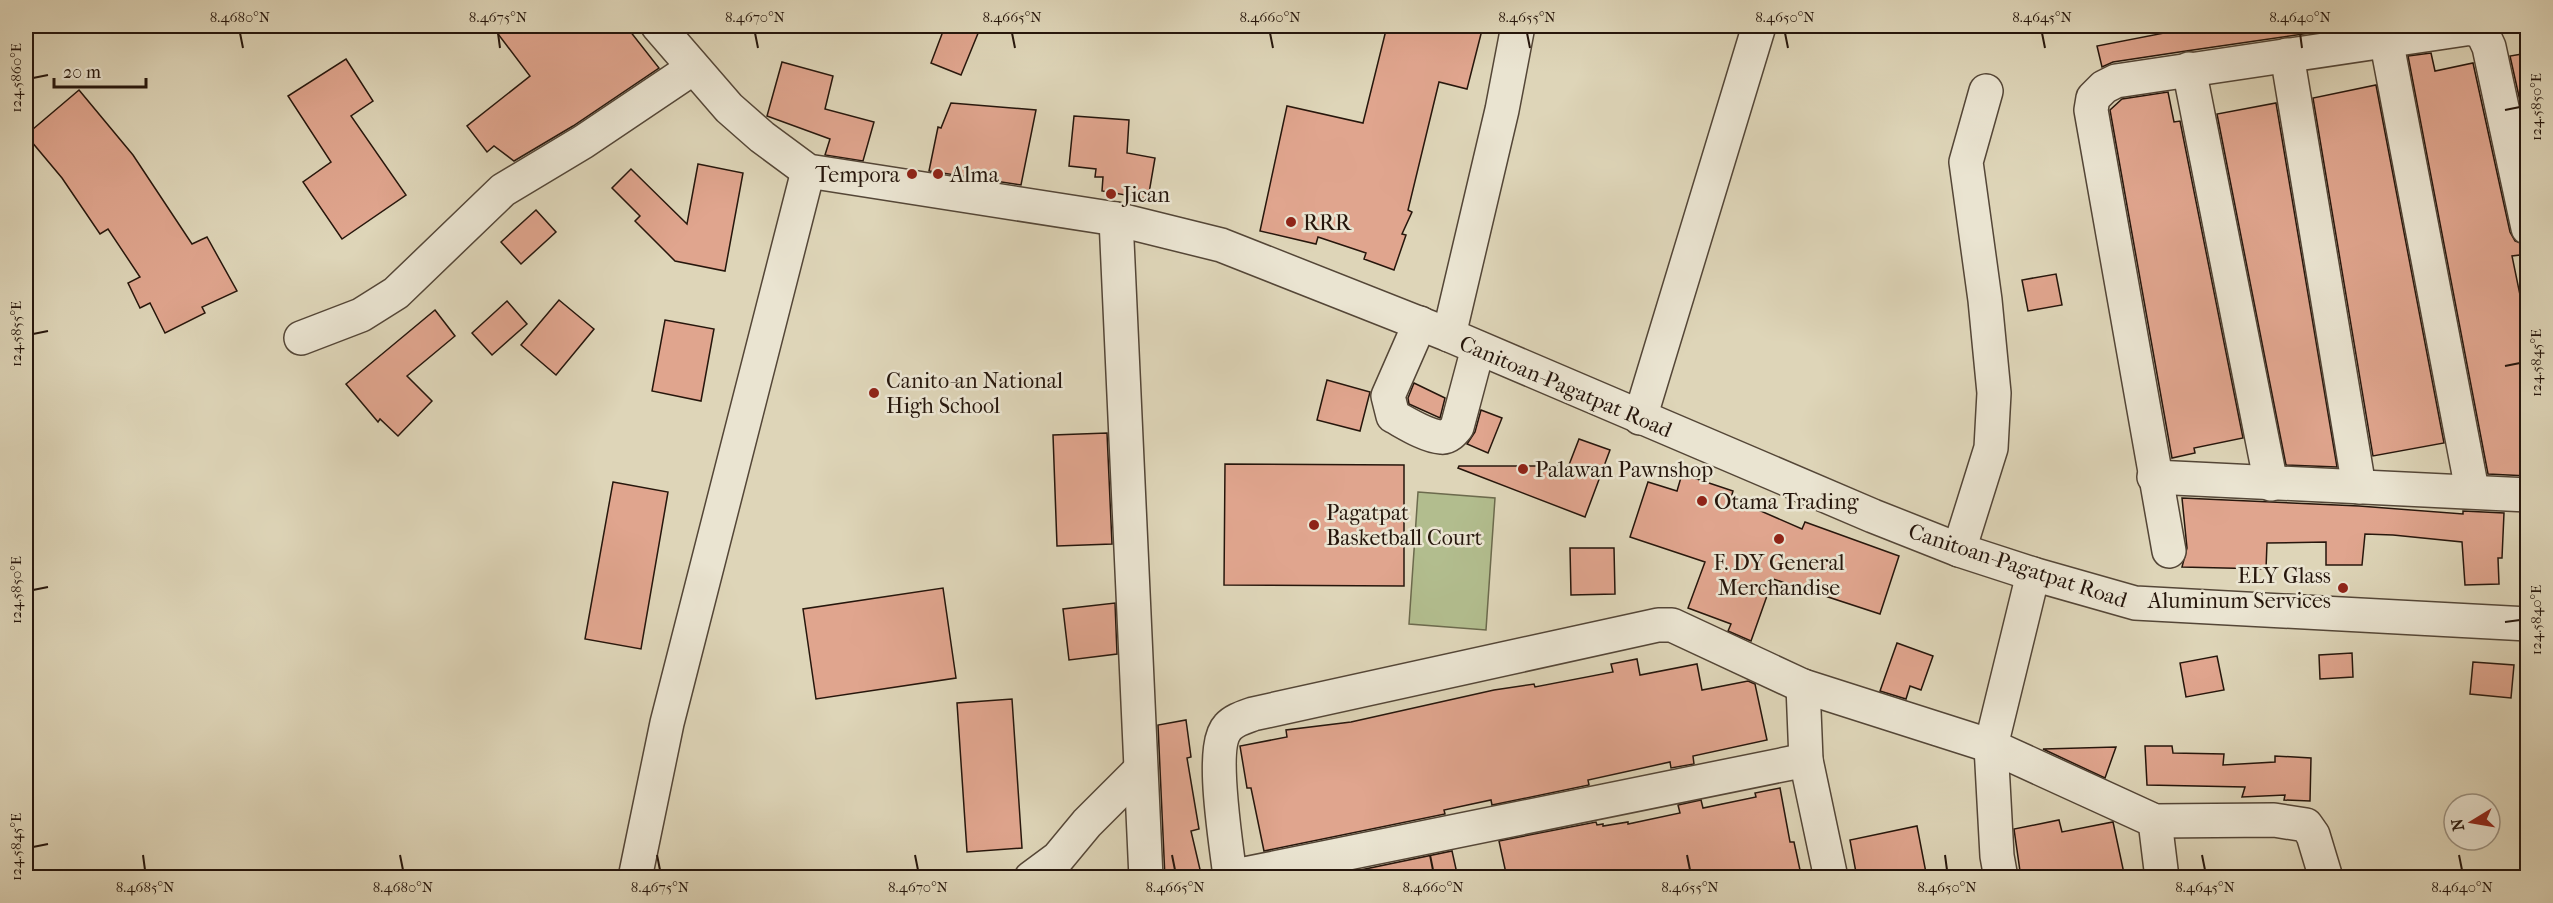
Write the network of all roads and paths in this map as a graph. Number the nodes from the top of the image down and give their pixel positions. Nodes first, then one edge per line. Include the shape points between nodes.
1 (658, 26) edge
2 (1518, 26) edge
3 (1759, 26) edge
4 (2386, 39) junction
5 (2288, 55) junction
6 (693, 68) junction
7 (2189, 69) junction
8 (1986, 91) dead end
9 (808, 171) junction
10 (2524, 185) edge
11 (1116, 219) junction
12 (2528, 228) edge
13 (1434, 329) junction
14 (302, 338) dead end
15 (1478, 348) junction
16 (1640, 418) junction
17 (2154, 477) junction
18 (2271, 484) junction
19 (2360, 487) junction
20 (2472, 490) junction
21 (2528, 495) edge
22 (1959, 550) junction
23 (2169, 551) dead end
24 (2033, 574) junction
25 (2528, 624) edge
26 (1803, 686) junction
27 (1991, 747) junction
28 (1806, 760) junction
29 (1139, 771) junction
30 (2155, 821) junction
31 (635, 878) edge
32 (1031, 878) edge
33 (1146, 878) edge
34 (1830, 878) edge
35 (2001, 878) edge
36 (2162, 878) edge
37 (2326, 878) edge

1 - 6 street, Canitoan-Pagatpat Road
2 - 13 street via 1502,110
3 - 16 street
4 - 5 street
4 - 10 street via 2472,28 2482,34 2489,47
4 - 20 street
5 - 7 street
5 - 19 street
6 - 9 street, Canitoan-Pagatpat Road via 729,108
6 - 14 street via 503,190 396,293 361,315
7 - 17 street via 2116,81 2093,98 2091,110
7 - 18 street
8 - 22 street via 1966,162 1985,300 1993,404 1990,448
9 - 11 street, Canitoan-Pagatpat Road
9 - 31 street via 667,723
10 - 12 street
11 - 13 street, Canitoan-Pagatpat Road via 1221,245
11 - 29 street
13 - 15 street, Canitoan-Pagatpat Road
13 - 15 street via 1388,396 1393,416 1419,429 1442,438 1457,427
15 - 16 street, Canitoan-Pagatpat Road
16 - 22 street, Canitoan-Pagatpat Road
17 - 18 street
17 - 23 street
18 - 19 street
19 - 20 street
20 - 21 street
22 - 24 street, Canitoan-Pagatpat Road
24 - 25 street, Canitoan-Pagatpat Road via 2135,603
24 - 27 street
26 - 27 street
26 - 28 street
26 - 28 street via 1672,626 1658,625 1253,714 1234,722 1222,736 1219,762 1230,878
27 - 30 street
27 - 35 street
28 - 34 street
29 - 32 street via 1058,858
29 - 33 street
30 - 36 street
30 - 37 street via 2274,820 2306,825 2313,835

